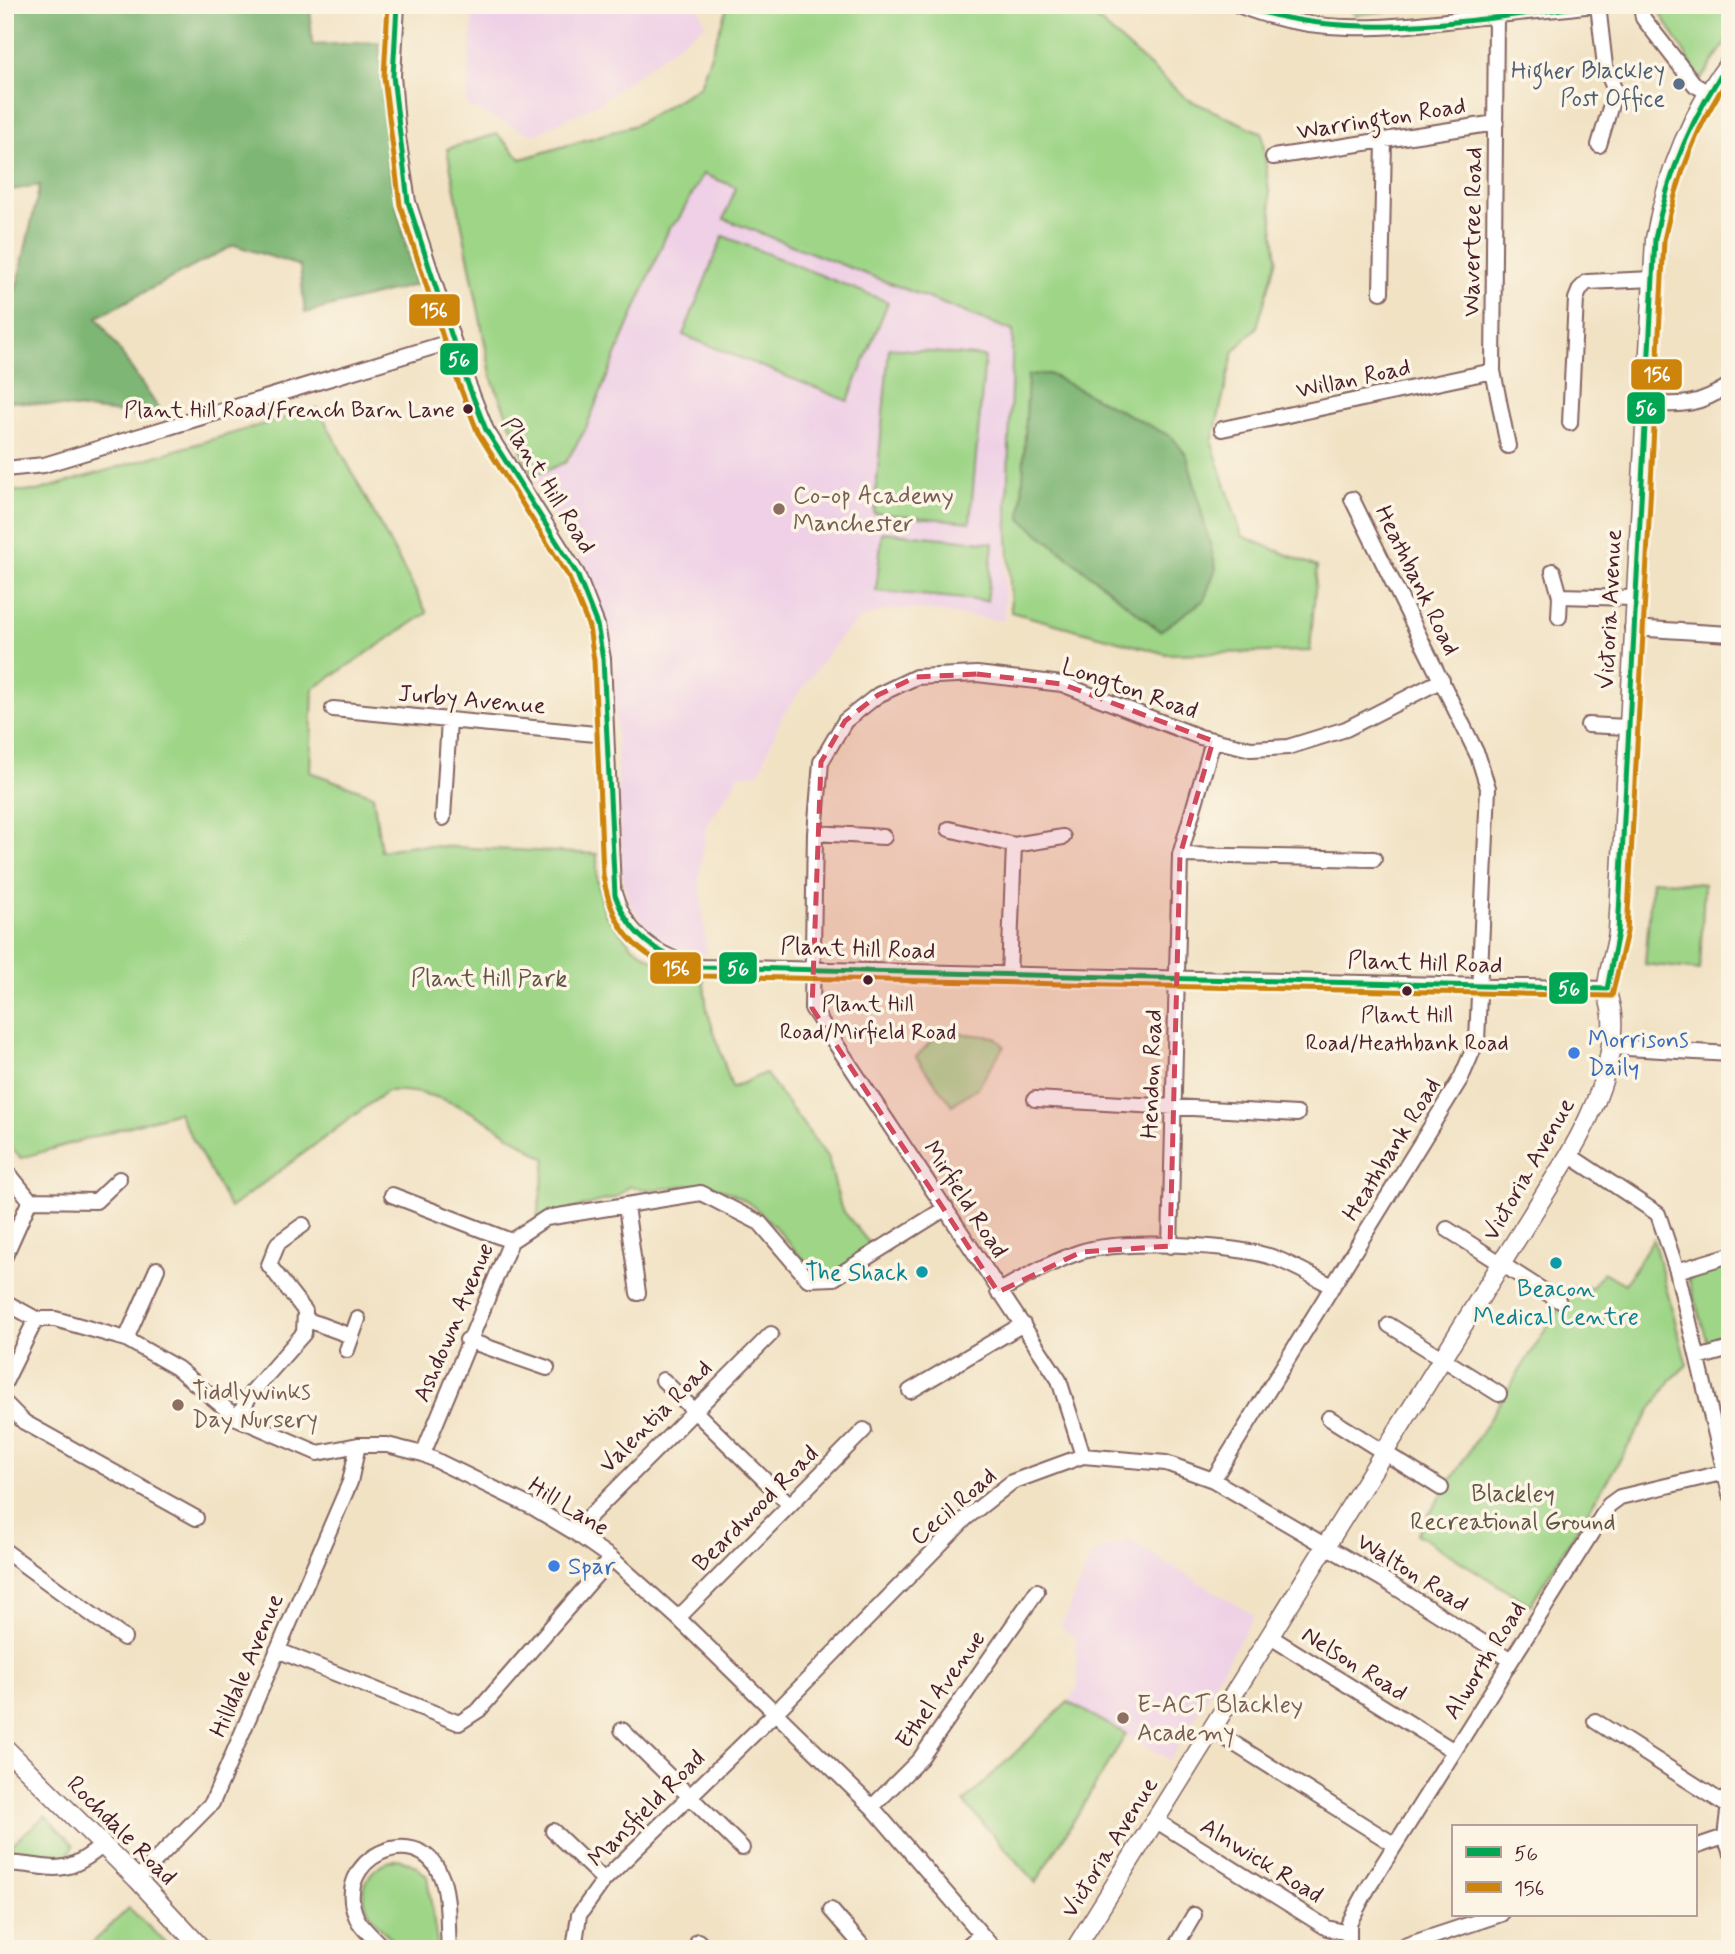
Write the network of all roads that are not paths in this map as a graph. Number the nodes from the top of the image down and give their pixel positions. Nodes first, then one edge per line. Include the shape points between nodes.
1 (397, 5) edge
2 (1238, 5) edge
3 (1596, 5) edge
4 (1641, 5) edge
5 (1496, 16) junction
6 (1730, 62) edge
7 (1707, 92) junction
8 (1496, 123) junction
9 (1384, 140) junction
10 (1599, 145) dead end
11 (1273, 157) dead end
12 (1653, 279) junction
13 (1381, 292) dead end
14 (453, 341) junction
15 (1493, 371) junction
16 (1730, 385) edge
17 (1645, 404) junction
18 (1570, 424) dead end
19 (1222, 429) dead end
20 (1508, 446) dead end
21 (5, 469) edge
22 (1352, 499) dead end
23 (1553, 571) dead end
24 (1560, 596) junction
25 (1633, 598) junction
26 (1559, 617) dead end
27 (1632, 628) junction
28 (1730, 634) edge
29 (1442, 681) junction
30 (333, 709) dead end
31 (449, 720) junction
32 (1588, 725) dead end
33 (1627, 727) junction
34 (606, 735) junction
35 (1213, 741) junction
36 (443, 818) dead end
37 (949, 829) dead end
38 (815, 833) junction
39 (884, 837) dead end
40 (1063, 837) dead end
41 (1014, 845) junction
42 (1180, 855) junction
43 (1374, 859) dead end
44 (811, 969) junction
45 (1009, 975) junction
46 (1177, 978) junction
47 (1479, 986) junction
48 (1607, 989) junction
49 (1610, 1048) junction
50 (1730, 1054) edge
51 (1035, 1100) dead end
52 (1172, 1108) junction
53 (1297, 1114) dead end
54 (1569, 1155) junction
55 (5, 1169) edge
56 (119, 1179) dead end
57 (391, 1195) dead end
58 (30, 1200) junction
59 (626, 1206) junction
60 (946, 1209) junction
61 (303, 1225) dead end
62 (1447, 1228) dead end
63 (511, 1241) junction
64 (1170, 1246) junction
65 (1730, 1255) edge
66 (5, 1256) edge
67 (1501, 1263) junction
68 (157, 1269) dead end
69 (1676, 1271) junction
70 (1333, 1286) junction
71 (998, 1292) junction
72 (638, 1293) dead end
73 (1558, 1300) dead end
74 (5, 1302) edge
75 (36, 1319) junction
76 (304, 1319) junction
77 (358, 1320) dead end
78 (1023, 1324) junction
79 (1389, 1325) dead end
80 (771, 1334) dead end
81 (126, 1339) junction
82 (467, 1340) junction
83 (1730, 1349) edge
84 (1442, 1359) junction
85 (1698, 1359) junction
86 (547, 1368) dead end
87 (663, 1380) dead end
88 (5, 1382) edge
89 (910, 1391) dead end
90 (1499, 1394) dead end
91 (5, 1403) edge
92 (693, 1409) junction
93 (237, 1418) junction
94 (1329, 1418) dead end
95 (864, 1430) dead end
96 (358, 1445) junction
97 (1383, 1451) junction
98 (423, 1454) junction
99 (1083, 1457) junction
100 (1728, 1472) edge
101 (1213, 1480) junction
102 (1441, 1488) dead end
103 (1730, 1494) edge
104 (790, 1505) junction
105 (196, 1518) dead end
106 (574, 1532) junction
107 (1325, 1544) junction
108 (5, 1551) edge
109 (611, 1559) junction
110 (1037, 1591) dead end
111 (678, 1618) junction
112 (1269, 1636) junction
113 (124, 1638) dead end
114 (277, 1650) junction
115 (1511, 1660) junction
116 (775, 1713) junction
117 (1595, 1721) dead end
118 (1211, 1729) junction
119 (622, 1730) dead end
120 (5, 1748) edge
121 (1454, 1751) junction
122 (689, 1796) junction
123 (1729, 1801) edge
124 (872, 1807) junction
125 (1155, 1820) junction
126 (554, 1831) dead end
127 (1728, 1841) edge
128 (1395, 1844) junction
129 (103, 1845) junction
130 (1696, 1847) edge
131 (742, 1848) dead end
132 (5, 1863) edge
133 (137, 1879) junction
134 (604, 1880) junction
135 (831, 1910) dead end
136 (1194, 1915) dead end
137 (1495, 1916) edge
138 (1348, 1933) junction
139 (981, 1934) junction
140 (202, 1949) edge
141 (384, 1949) edge
142 (449, 1949) edge
143 (574, 1949) edge
144 (865, 1949) edge
145 (964, 1949) edge
146 (994, 1949) edge
147 (1075, 1949) edge
148 (1174, 1949) edge
149 (1349, 1949) edge
150 (1395, 1949) edge

1 - 14 street, Plant Hill Road via 393,76 408,202
2 - 5 street via 1274,18 1331,28 1377,29
3 - 5 street
3 - 10 street via 1605,66 1615,90
4 - 7 street via 1643,18 1696,85
5 - 8 street, Wavertree Road
6 - 7 main road, Victoria Avenue
7 - 12 main road, Victoria Avenue via 1665,190
8 - 9 street, Warrington Road
8 - 15 street, Wavertree Road
9 - 11 street, Warrington Road
9 - 13 street
12 - 17 main road, Victoria Avenue
12 - 18 street via 1587,282 1580,289
14 - 21 street via 44,465
14 - 34 street, Plant Hill Road via 486,430 589,600 603,659
15 - 19 street, Willan Road
15 - 20 street, Wavertree Road
16 - 17 street via 1688,405
17 - 25 main road, Victoria Avenue
22 - 29 street, Heathbank Road
23 - 24 street
24 - 25 street
24 - 26 street
25 - 27 main road, Victoria Avenue
27 - 28 street
27 - 33 main road, Victoria Avenue
29 - 35 street, Longton Road via 1346,729 1288,747 1251,749
29 - 47 street, Heathbank Road via 1488,788
30 - 31 street, Jurby Avenue
31 - 34 street, Jurby Avenue
31 - 36 street
32 - 33 street
33 - 48 main road, Victoria Avenue via 1618,932
34 - 44 street, Plant Hill Road via 613,889 622,916 634,932 666,957 702,967
35 - 38 street, Longton Road via 1062,684 977,674 916,677 878,695 845,721 821,762
35 - 42 street, Hendon Road
37 - 41 street
38 - 39 street
38 - 44 street, Longton Road
40 - 41 street
41 - 45 street
42 - 43 street
42 - 46 street, Hendon Road
44 - 45 street, Plant Hill Road
44 - 60 street, Mirfield Road via 812,1008
45 - 46 street, Plant Hill Road
46 - 47 street, Plant Hill Road
46 - 52 street, Hendon Road
47 - 48 street, Plant Hill Road
47 - 70 street, Heathbank Road via 1476,1041 1466,1070
48 - 49 main road, Victoria Avenue via 1612,1018
49 - 50 street
49 - 54 main road, Victoria Avenue via 1596,1101
51 - 52 street
52 - 53 street
52 - 64 street, Hendon Road
54 - 67 main road, Victoria Avenue
54 - 69 street via 1658,1214
55 - 58 street
56 - 58 street via 96,1201
57 - 63 street
58 - 66 street
59 - 60 street, Ashdown Avenue via 701,1193 760,1223 807,1279 834,1278
59 - 63 street, Ashdown Avenue via 546,1218
59 - 72 street
60 - 71 street, Mirfield Road
61 - 76 street via 278,1243 269,1265 305,1311
62 - 67 street
63 - 82 street, Ashdown Avenue
64 - 70 street via 1242,1249
64 - 71 street via 1081,1252
65 - 69 street
67 - 73 street
67 - 84 main road, Victoria Avenue
68 - 81 street
69 - 85 street
70 - 101 street, Heathbank Road
71 - 78 street, Mirfield Road
74 - 75 street, Hill Lane
75 - 81 street, Hill Lane via 55,1319
75 - 88 street
76 - 77 street via 349,1343
76 - 93 street via 304,1334 252,1392
78 - 89 street
78 - 99 street, Mirfield Road via 1059,1380
79 - 84 street
80 - 92 street, Valentia Road
81 - 93 street, Hill Lane via 177,1368
82 - 86 street
82 - 98 street, Ashdown Avenue
83 - 85 street
84 - 90 street
84 - 97 main road, Victoria Avenue
85 - 100 street
87 - 92 street
91 - 105 street via 24,1422
92 - 104 street
92 - 106 street, Valentia Road
93 - 96 street, Hill Lane via 318,1453
94 - 97 street
95 - 104 street, Beardwood Road
96 - 98 street, Hill Lane
96 - 114 street, Hilldale Avenue via 350,1482
97 - 102 street
97 - 107 main road, Victoria Avenue
98 - 106 street, Hill Lane
99 - 101 street, Cecil Road via 1166,1463
99 - 116 street, Cecil Road via 1012,1482 966,1518
100 - 103 street
100 - 115 street, Alworth Road via 1620,1497 1609,1504
101 - 107 street, Cecil Road
104 - 111 street, Beardwood Road
106 - 109 street, Hill Lane
107 - 112 main road, Victoria Avenue
107 - 115 street, Walton Road
108 - 113 street
109 - 111 street, Hill Lane
109 - 114 street via 479,1710 458,1723
110 - 124 street, Ethel Avenue via 920,1759
111 - 116 street, Hill Lane
112 - 118 main road, Victoria Avenue
112 - 121 street, Nelson Road
114 - 133 street, Hilldale Avenue via 212,1803
115 - 121 street, Alworth Road
116 - 122 street, Mansfield Road
116 - 124 street, Hill Lane
117 - 123 street
118 - 125 main road, Victoria Avenue
118 - 128 street
119 - 122 street
120 - 129 main road, Rochdale Road
121 - 128 street, Alworth Road
122 - 131 street
122 - 134 street, Mansfield Road
123 - 127 street
124 - 139 street, Hill Lane
125 - 138 street, Alnwick Road via 1327,1928
125 - 147 main road, Victoria Avenue
126 - 134 street
127 - 130 street
128 - 138 street, Alworth Road via 1352,1915
129 - 132 street via 65,1870
129 - 133 main road, Rochdale Road
133 - 140 main road, Rochdale Road
134 - 143 street, Mansfield Road via 579,1915
135 - 144 street
136 - 148 street
137 - 150 street
138 - 149 street, Alworth Road
139 - 145 street
139 - 146 street, Hill Lane
141 - 142 street via 356,1917 353,1888 373,1854 397,1848 427,1858 442,1877

